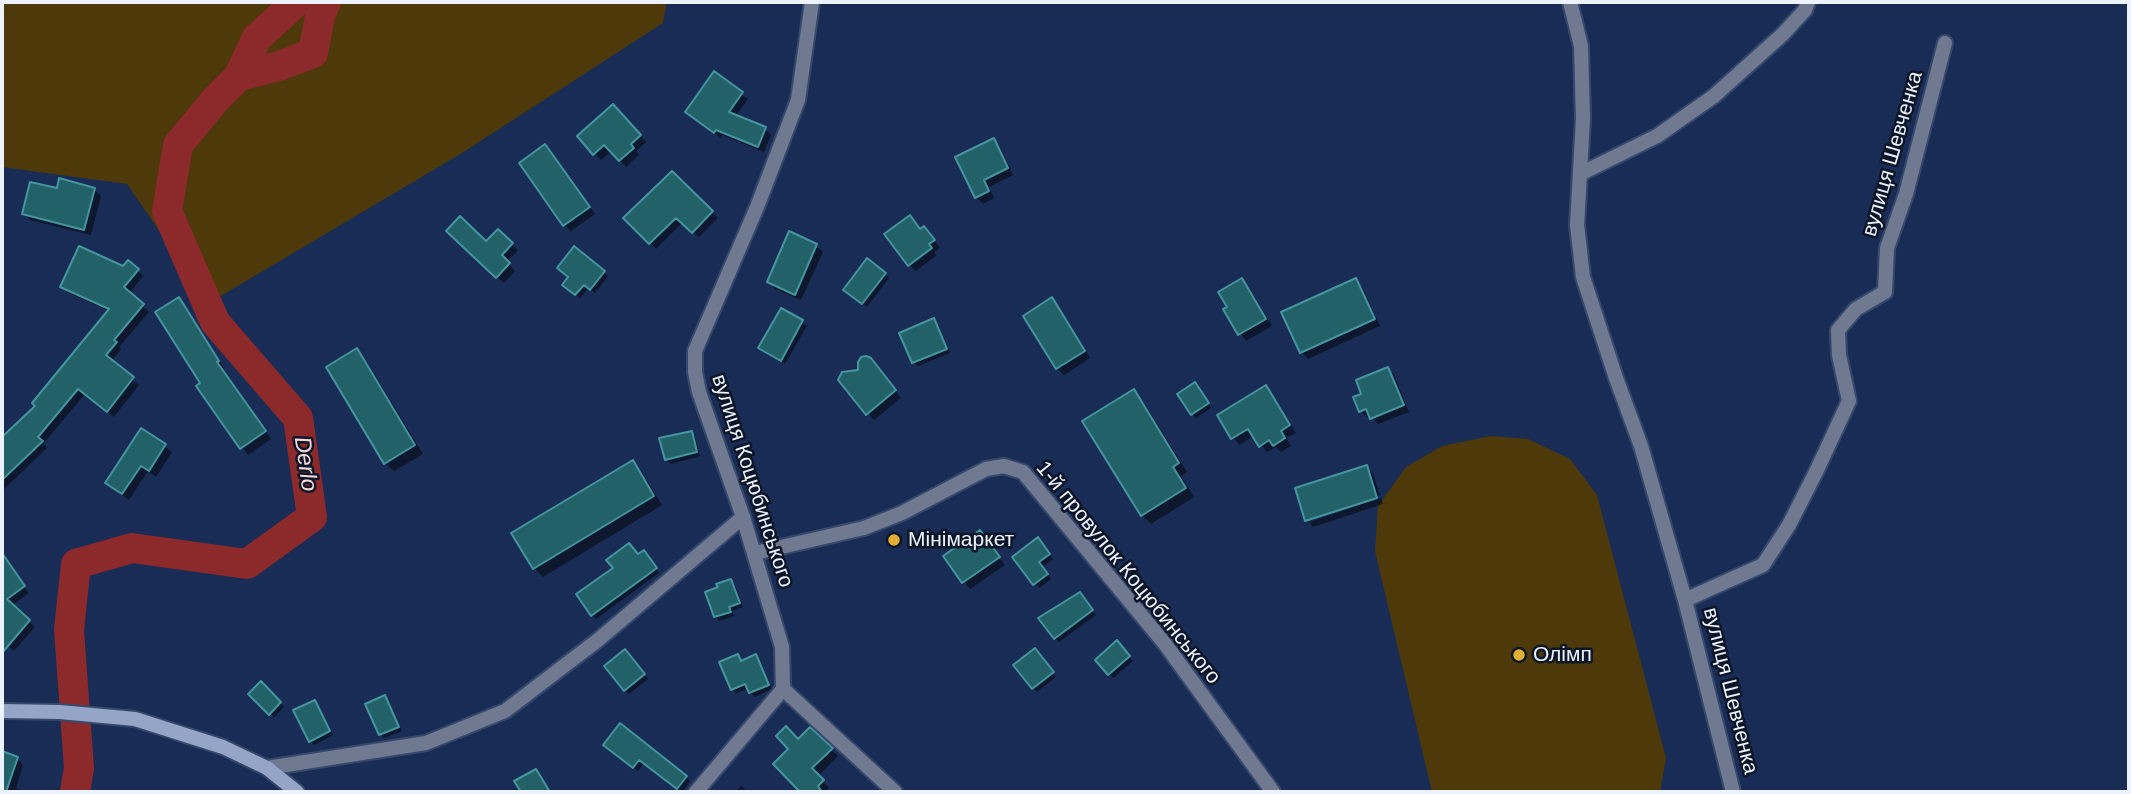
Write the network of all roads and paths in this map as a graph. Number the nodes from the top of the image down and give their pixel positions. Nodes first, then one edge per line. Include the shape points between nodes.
1 (812, 2) edge
2 (1570, 2) edge
3 (1808, 2) edge
4 (1945, 43) dead end
5 (1580, 174) junction
6 (743, 517) junction
7 (755, 553) junction
8 (1685, 600) junction
9 (783, 689) junction
10 (2, 711) edge
11 (267, 768) junction
12 (297, 792) edge
13 (696, 792) edge
14 (895, 792) edge
15 (1273, 792) edge
16 (1733, 792) edge

1 - 6 street, вулиця Коцюбинського via 798,100 695,351 699,392
2 - 5 street, вулиця Шевченка via 1581,46
3 - 5 street via 1783,34 1714,96 1657,136
4 - 8 street, вулиця Шевченка via 1906,194 1887,248 1885,292 1857,309 1838,330 1849,401 1822,460 1763,565
5 - 8 street, вулиця Шевченка via 1577,225 1583,277 1641,446
6 - 7 street, вулиця Коцюбинського
6 - 11 street via 505,712 426,743
7 - 9 street, вулиця Коцюбинського via 782,647
7 - 15 street, 1-й провулок Коцюбинського via 864,528 986,469 1004,466 1023,472 1165,644
8 - 16 street, вулиця Шевченка
9 - 13 street
9 - 14 street
10 - 11 main road via 135,719 223,747
11 - 12 main road

